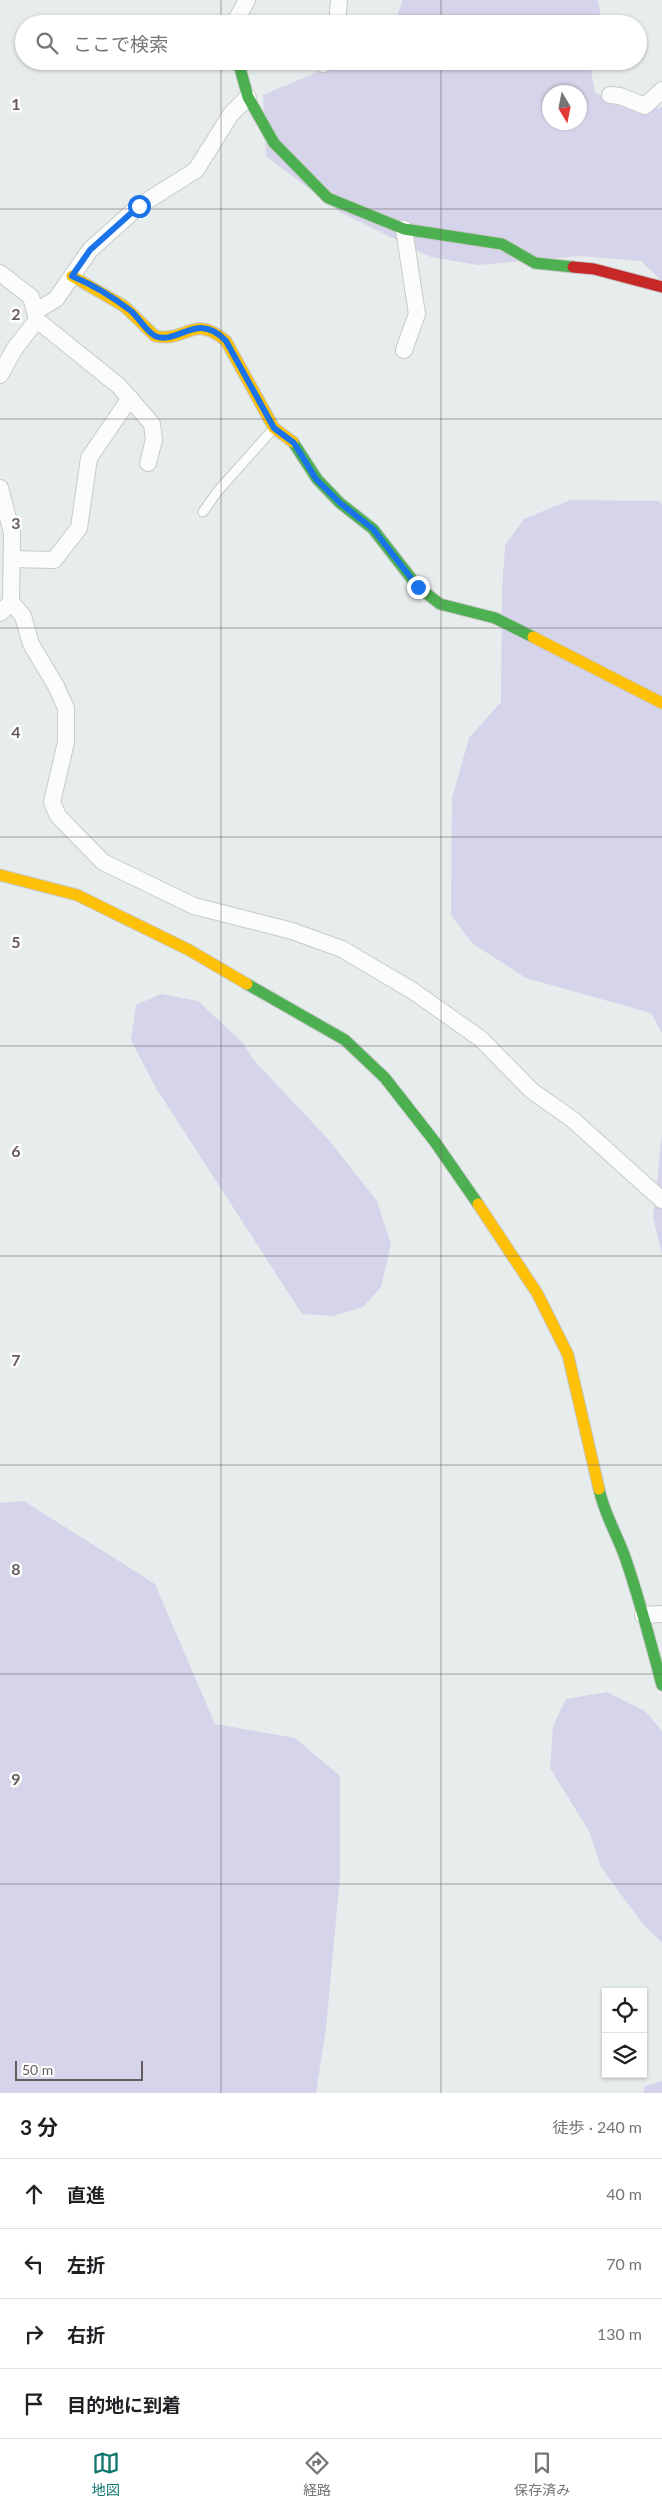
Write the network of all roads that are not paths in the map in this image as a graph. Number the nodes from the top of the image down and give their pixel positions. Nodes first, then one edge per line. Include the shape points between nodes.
1 (247, 0) edge
2 (340, 0) edge
3 (239, 15) edge
4 (338, 15) edge
5 (240, 70) edge
6 (662, 90) edge
7 (610, 95) dead end
8 (248, 97) junction
9 (404, 229) junction
10 (0, 273) edge
11 (72, 276) junction
12 (662, 288) edge
13 (36, 316) junction
14 (404, 350) dead end
15 (0, 375) edge
16 (130, 398) junction
17 (274, 428) junction
18 (148, 463) dead end
19 (0, 488) edge
20 (203, 512) dead end
21 (12, 558) junction
22 (6, 607) edge
23 (662, 703) edge
24 (0, 875) edge
25 (662, 1200) edge
26 (662, 1614) edge
27 (643, 1615) junction
28 (662, 1685) edge

1 - 3 street
2 - 4 street
5 - 8 street
6 - 7 street via 645,106
8 - 9 street via 274,143 328,198
8 - 11 street via 231,114 196,170 139,206 90,250
9 - 12 street via 502,244 535,263 594,269
9 - 14 street via 416,314
10 - 13 street via 31,297
11 - 13 street via 56,299
11 - 17 street via 94,285 131,312 155,336 202,328 217,331 226,341
13 - 15 street
13 - 16 street
16 - 18 street via 152,424 154,440
16 - 21 street via 89,458 79,528 69,543 54,560
17 - 20 lane
17 - 23 street via 294,443 316,479 373,529 418,587 440,604 495,618
19 - 21 street via 12,533
21 - 22 street
22 - 25 street via 23,616 31,644 66,708 66,742 52,802 58,816 103,862 194,906 292,931 342,949 413,991 481,1039 532,1092 572,1119
24 - 27 street via 77,895 189,950 345,1040 385,1078 435,1142 537,1293 568,1356 588,1432 601,1501 619,1540
26 - 27 street
27 - 28 street

